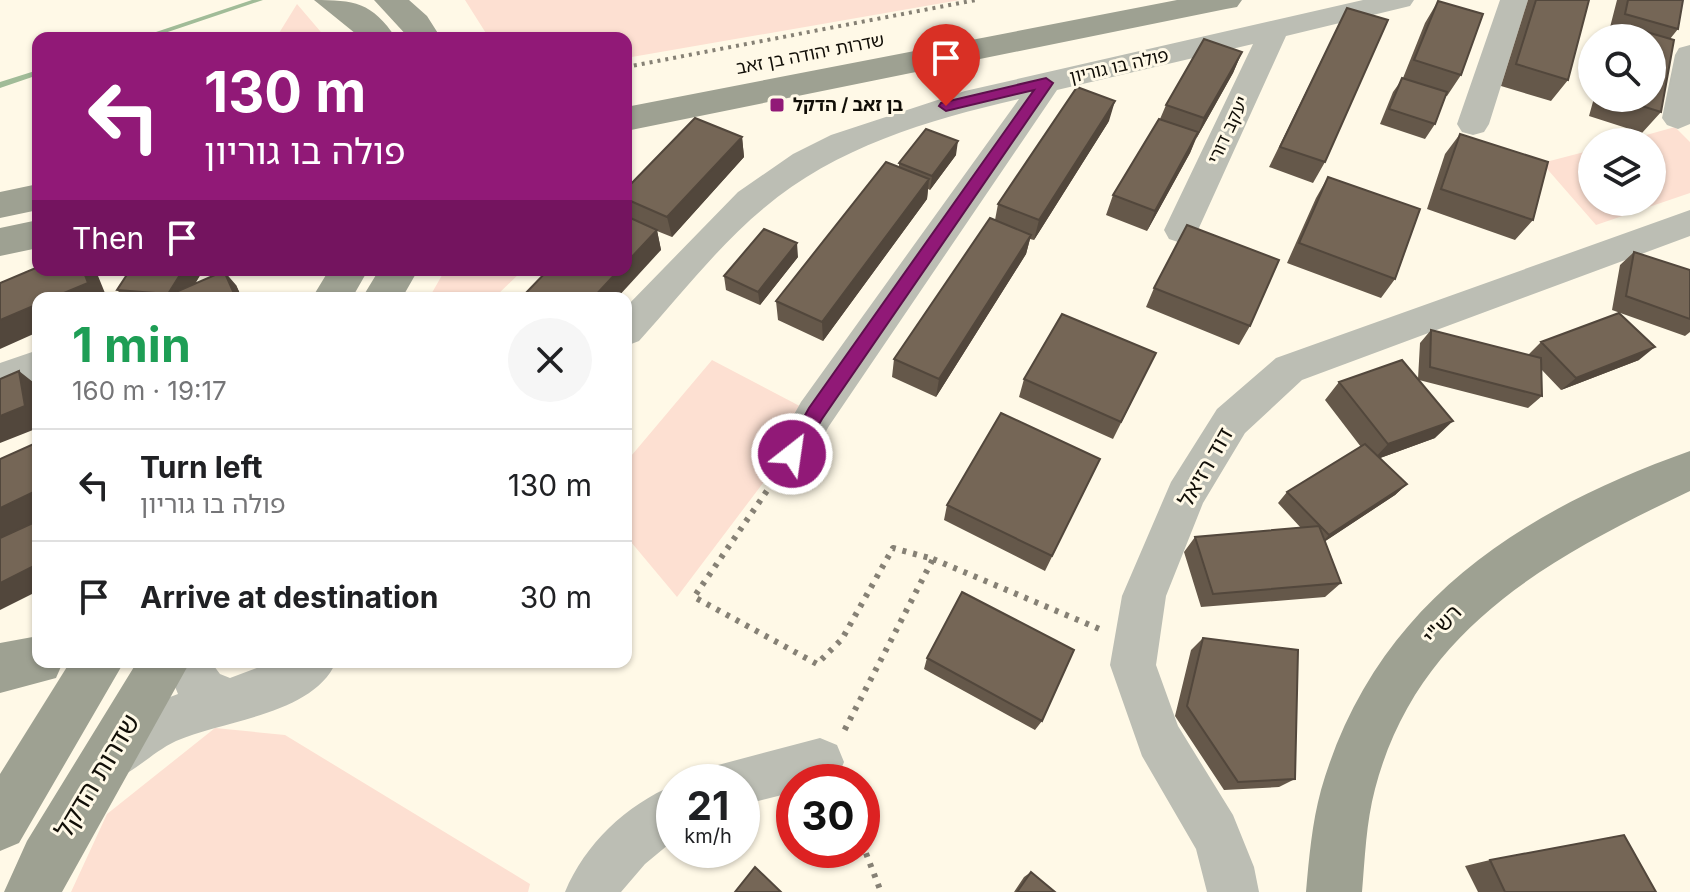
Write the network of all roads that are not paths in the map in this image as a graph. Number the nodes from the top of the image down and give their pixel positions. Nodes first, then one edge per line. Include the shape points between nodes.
1 (330, 0) edge
2 (390, 0) edge
3 (1087, 0) edge
4 (1226, 0) edge
5 (1400, 0) edge
6 (1514, 0) edge
7 (1274, 30) junction
8 (374, 32) edge
9 (421, 32) edge
10 (1690, 55) edge
11 (1046, 83) junction
12 (632, 88) edge
13 (632, 118) edge
14 (1678, 118) dead end
15 (1473, 124) dead end
16 (32, 198) edge
17 (0, 205) edge
18 (1690, 223) edge
19 (1181, 230) edge
20 (32, 235) edge
21 (0, 242) edge
22 (632, 325) edge
23 (32, 367) edge
24 (0, 379) edge
25 (792, 454) road end
26 (1690, 470) edge
27 (32, 662) edge
28 (0, 668) edge
29 (95, 668) edge
30 (161, 668) edge
31 (190, 668) edge
32 (306, 668) edge
33 (234, 702) junction
34 (820, 762) road end
35 (101, 769) junction
36 (760, 776) edge
37 (656, 822) edge
38 (0, 824) edge
39 (32, 892) edge
40 (591, 892) edge
41 (1233, 892) edge
42 (1334, 892) edge

1 - 8 main road
2 - 9 main road
3 - 12 main road, שדרות יהודה בן זאב
4 - 13 main road, שדרות יהודה בן זאב
5 - 7 street, פולה בו גוריון
6 - 15 street
7 - 11 street, פולה בו גוריון
7 - 19 street, יעקב דורי
10 - 14 street
11 - 22 street, פולה בו גוריון via 946,106 797,167 739,211
11 - 25 street
16 - 17 main road
18 - 41 street, דוד רזיאל via 1289,369 1231,421 1186,495 1144,596 1133,665 1159,739 1215,833
20 - 21 main road
23 - 24 street
26 - 42 main road, רש"י via 1535,545 1474,590 1428,635 1384,700 1349,788
27 - 28 main road
29 - 38 main road
30 - 35 main road, שדרות הדקל
31 - 33 street via 215,699
32 - 33 street via 288,682
33 - 35 street via 150,726
34 - 36 street
35 - 39 main road, שדרות הדקל
37 - 40 street via 604,869

